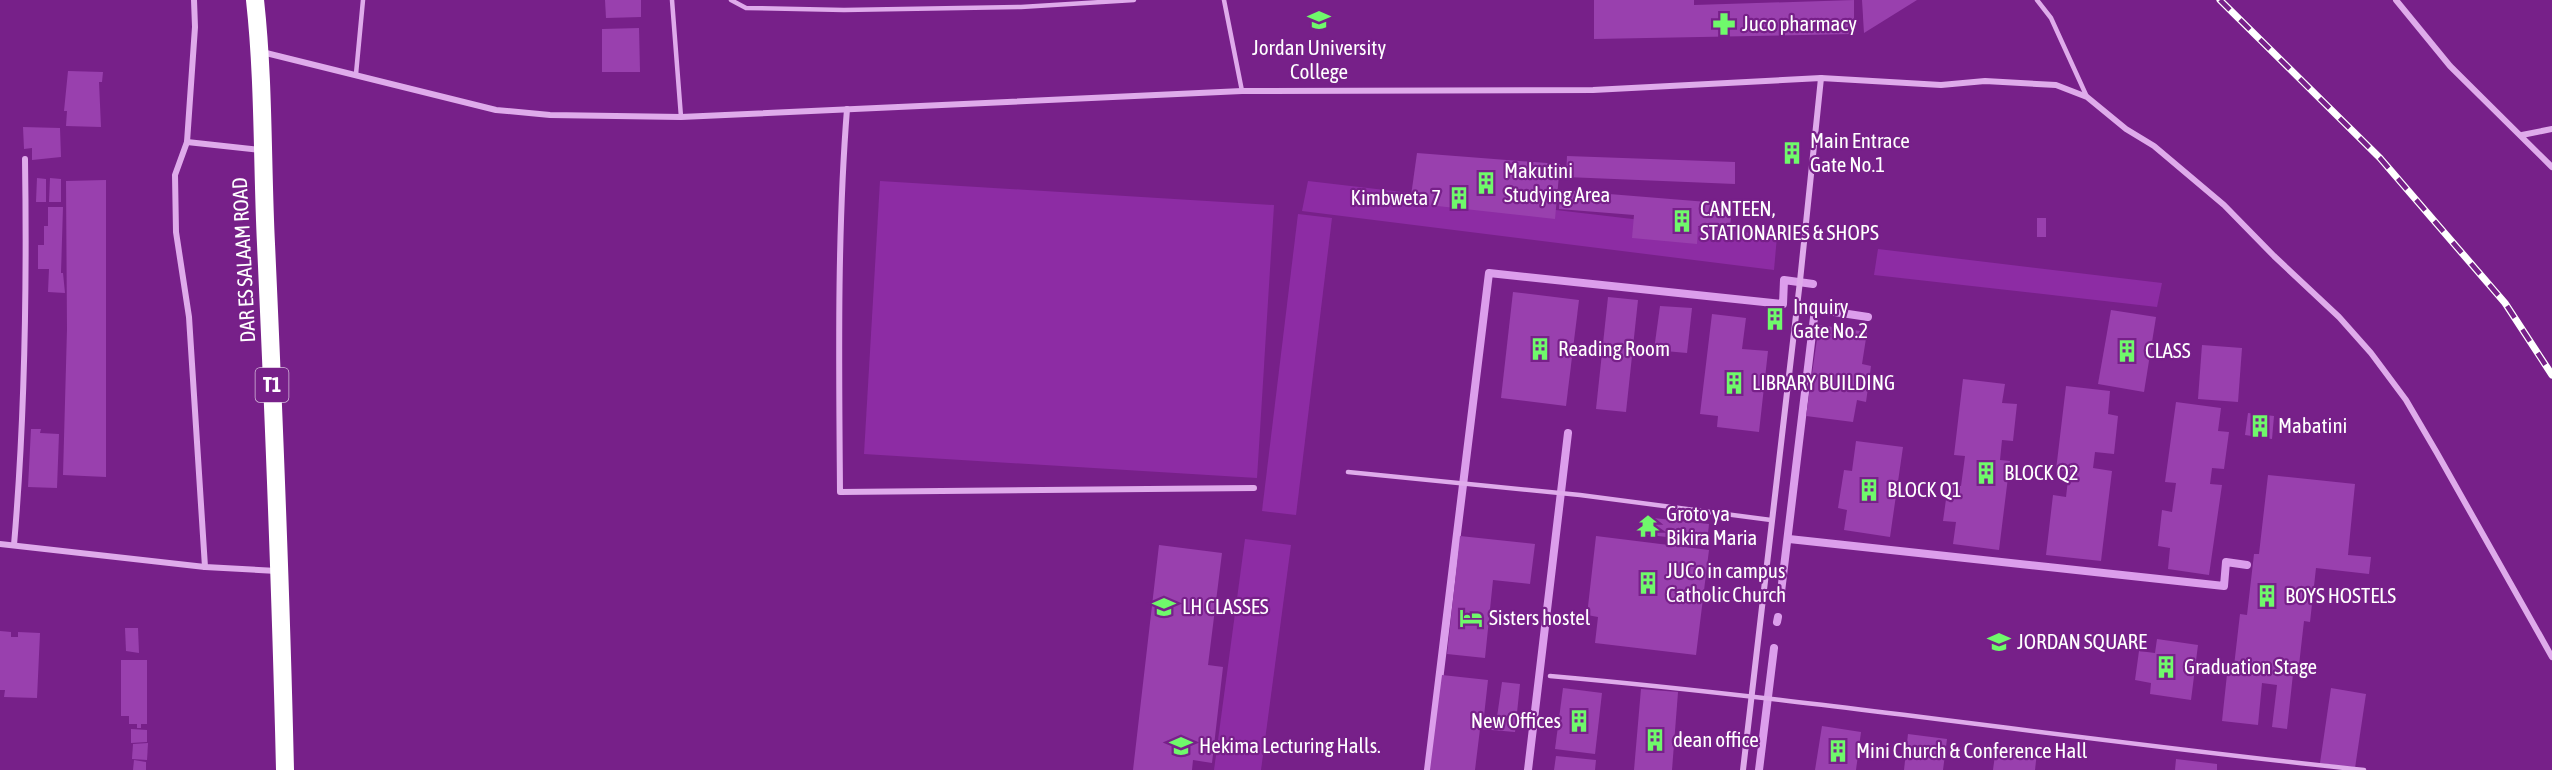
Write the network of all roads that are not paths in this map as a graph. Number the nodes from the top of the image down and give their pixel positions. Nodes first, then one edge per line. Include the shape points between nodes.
1 (194, 0) edge
2 (255, 0) edge
3 (363, 0) edge
4 (672, 0) edge
5 (731, 0) edge
6 (1134, 0) edge
7 (1224, 0) edge
8 (2037, 0) edge
9 (2396, 0) edge
10 (261, 52) junction
11 (356, 74) junction
12 (1821, 78) junction
13 (1242, 91) junction
14 (2087, 97) junction
15 (847, 109) junction
16 (681, 117) junction
17 (2552, 129) edge
18 (2522, 135) junction
19 (187, 142) junction
20 (261, 150) junction
21 (25, 159) dead end
22 (2552, 167) edge
23 (1348, 472) dead end
24 (1254, 488) dead end
25 (1771, 520) junction
26 (0, 544) edge
27 (14, 545) junction
28 (205, 567) junction
29 (280, 571) junction
30 (2552, 657) edge
31 (1550, 676) dead end
32 (1751, 695) junction
33 (285, 770) edge
34 (1743, 770) edge
35 (2364, 770) edge

1 - 19 street
2 - 10 highway, DAR ES SALAAM ROAD / T1
3 - 11 lane
4 - 16 lane
5 - 6 lane via 746,8 844,10 1021,8
7 - 13 lane
8 - 14 lane via 2051,18
9 - 18 street via 2450,66
10 - 11 street
10 - 20 highway, DAR ES SALAAM ROAD / T1
11 - 16 street via 496,110
12 - 13 street via 1593,90
12 - 14 street via 1941,85 1985,81 2056,85
12 - 25 street
13 - 15 street
14 - 30 street via 2224,205 2371,353 2416,417 2475,516
15 - 16 street
15 - 24 street via 839,315 840,492
17 - 18 street
18 - 22 street
19 - 20 street
19 - 28 street via 175,175 176,232 189,317
20 - 29 highway, DAR ES SALAAM ROAD / T1
21 - 27 street via 21,471
23 - 25 lane via 1580,495
25 - 32 street
26 - 27 street
27 - 28 street
28 - 29 street
29 - 33 highway, DAR ES SALAAM ROAD / T1
31 - 32 lane
32 - 34 street
32 - 35 lane

